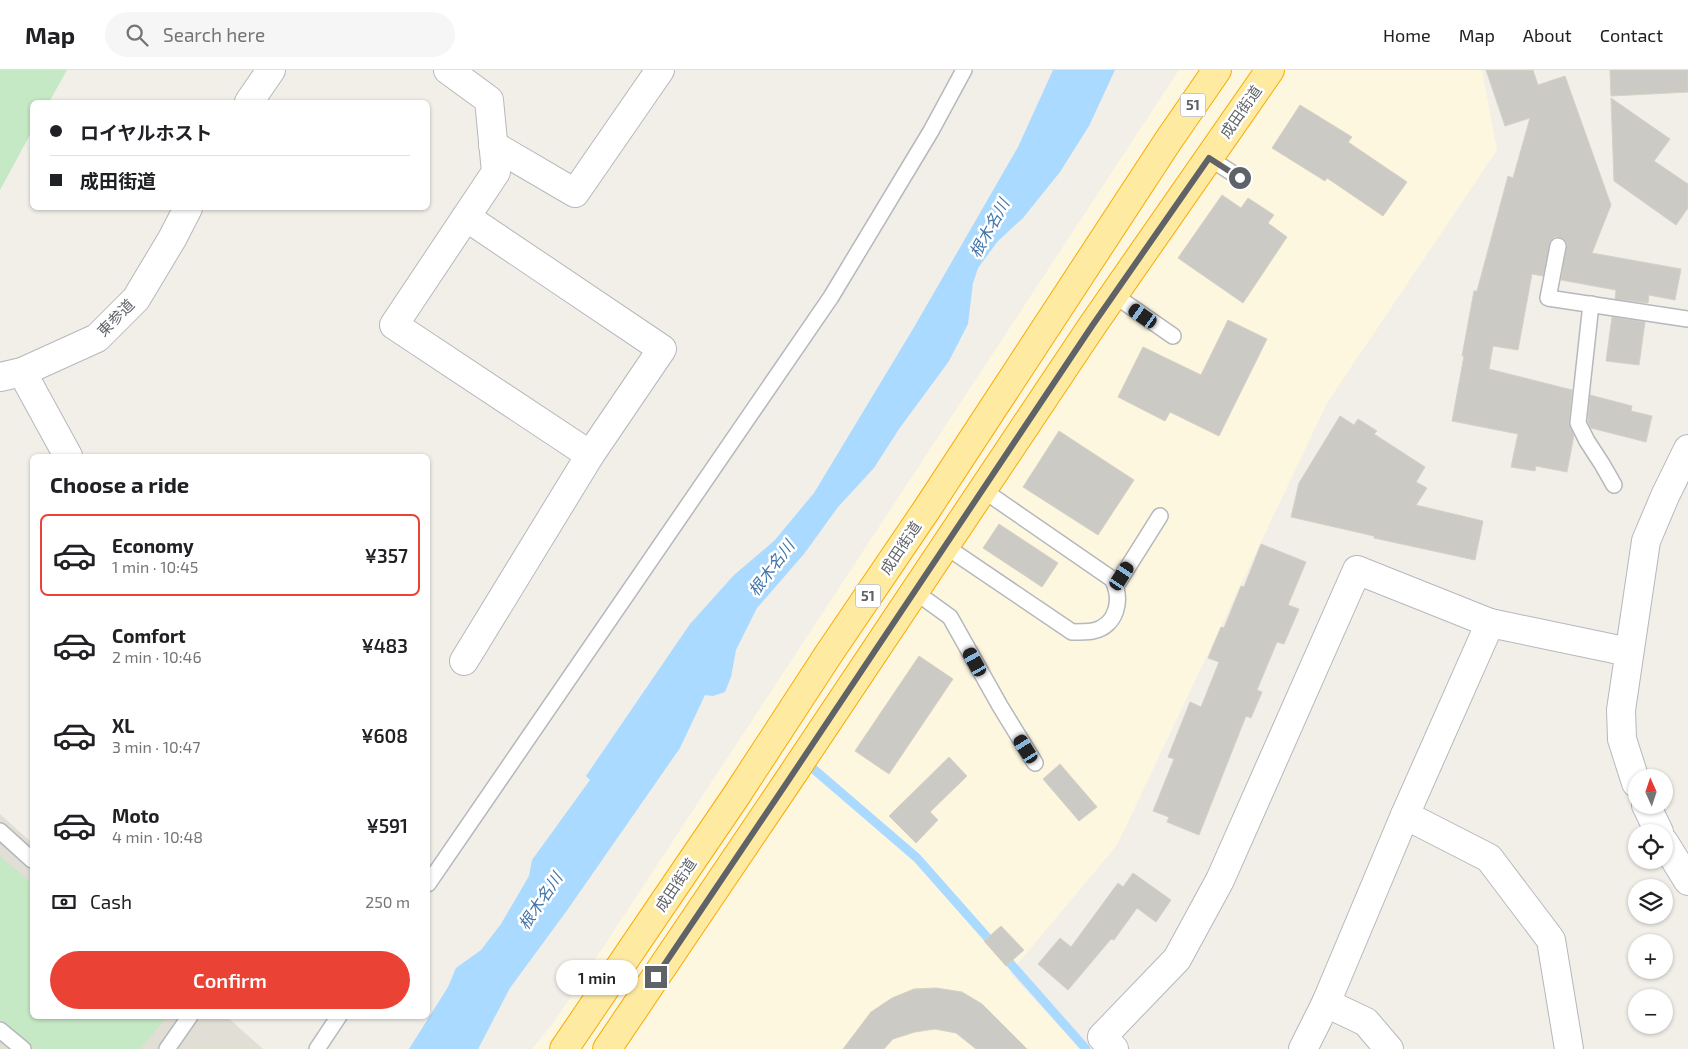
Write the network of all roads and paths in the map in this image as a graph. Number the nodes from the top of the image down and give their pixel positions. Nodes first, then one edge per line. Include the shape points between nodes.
1 (271, 70) edge
2 (448, 70) edge
3 (660, 70) edge
4 (964, 70) edge
5 (1218, 70) edge
6 (1270, 70) edge
7 (250, 100) edge
8 (493, 145) junction
9 (1209, 158) junction
10 (1240, 178) dead end
11 (187, 210) edge
12 (466, 217) junction
13 (1558, 246) dead end
14 (1114, 295) junction
15 (1592, 304) junction
16 (1688, 319) edge
17 (1173, 336) dead end
18 (11, 374) edge
19 (1688, 449) edge
20 (67, 454) edge
21 (590, 455) junction
22 (1614, 485) dead end
23 (983, 490) junction
24 (1160, 516) dead end
25 (945, 546) junction
26 (1116, 586) junction
27 (914, 591) junction
28 (1490, 623) junction
29 (1630, 652) junction
30 (464, 661) dead end
31 (1035, 763) dead end
32 (1632, 769) edge
33 (1405, 815) junction
34 (0, 831) edge
35 (1673, 857) edge
36 (30, 858) edge
37 (430, 881) edge
38 (1688, 881) edge
39 (1326, 1003) junction
40 (188, 1019) edge
41 (337, 1019) edge
42 (0, 1030) edge
43 (175, 1046) edge
44 (23, 1049) edge
45 (317, 1049) edge
46 (564, 1049) edge
47 (607, 1049) edge
48 (1114, 1049) edge
49 (1303, 1049) edge
50 (1389, 1049) edge
51 (1569, 1049) edge

1 - 7 street
2 - 8 street via 489,100
3 - 8 street via 574,192
4 - 37 lane via 831,297
5 - 46 highway, 成田街道 / 51 via 1162,149 927,510
6 - 9 highway, 成田街道 / 51
8 - 12 street via 496,172
9 - 10 lane
9 - 14 highway, 成田街道 / 51
11 - 18 street, 東参道 via 136,299 97,338
12 - 21 street via 662,348
12 - 21 street via 394,325
13 - 15 lane via 1548,298
14 - 17 lane
14 - 23 highway, 成田街道 / 51
15 - 16 lane
15 - 22 lane via 1578,423
18 - 20 street
19 - 29 street via 1646,541
21 - 30 street
23 - 25 highway, 成田街道 / 51
23 - 26 lane via 1112,579
24 - 26 lane
25 - 26 lane via 1072,632 1094,631 1109,622 1117,606
25 - 27 highway, 成田街道 / 51
27 - 31 lane via 950,617
27 - 47 highway, 成田街道 / 51
28 - 29 street
28 - 33 street
28 - 48 street via 1357,570 1220,880 1177,959 1102,1037
29 - 32 street via 1621,710 1622,739
33 - 39 street
33 - 51 street via 1488,858 1551,940
34 - 36 lane
35 - 38 street
39 - 49 street
39 - 50 street via 1366,1022
40 - 43 lane
41 - 45 lane
42 - 44 lane

